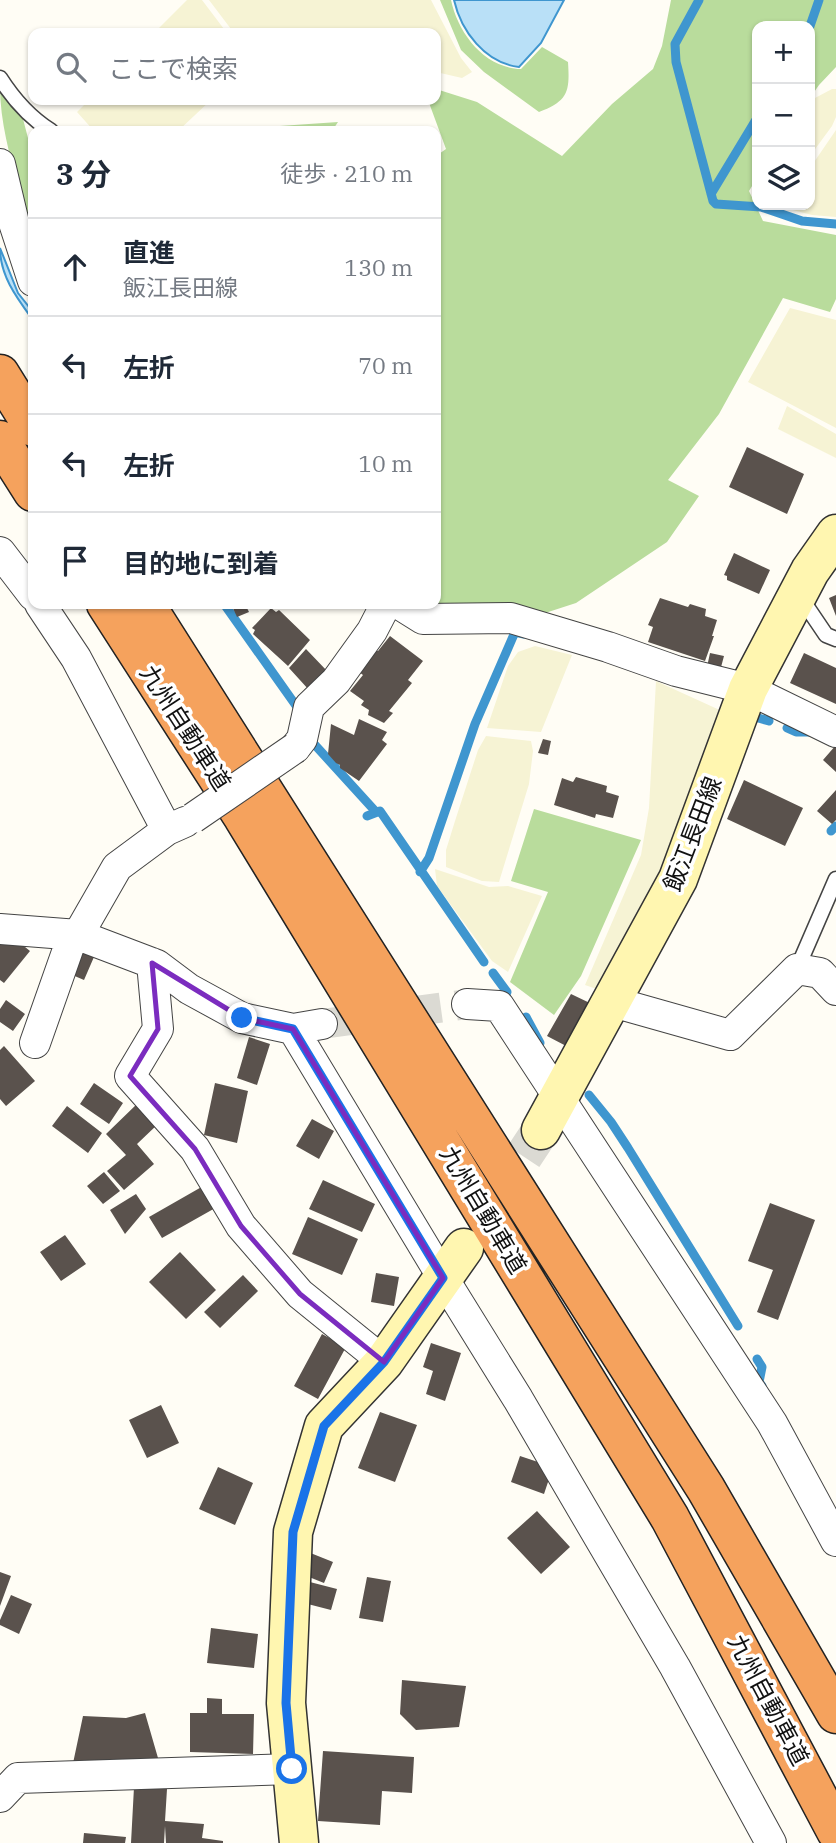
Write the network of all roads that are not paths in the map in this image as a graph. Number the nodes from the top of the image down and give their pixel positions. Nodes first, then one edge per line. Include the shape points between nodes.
1 (0, 78) edge
2 (43, 126) edge
3 (0, 164) edge
4 (28, 266) edge
5 (0, 374) edge
6 (28, 419) edge
7 (0, 440) edge
8 (28, 484) edge
9 (836, 534) edge
10 (0, 552) edge
11 (28, 588) edge
12 (798, 594) junction
13 (43, 609) edge
14 (109, 609) edge
15 (148, 609) edge
16 (383, 609) edge
17 (407, 609) edge
18 (836, 639) edge
19 (748, 689) junction
20 (835, 728) edge
21 (180, 824) junction
22 (836, 879) edge
23 (0, 929) edge
24 (75, 935) junction
25 (152, 963) junction
26 (797, 969) junction
27 (836, 989) edge
28 (613, 1002) junction
29 (467, 1004) tunnel mouth
30 (322, 1024) tunnel mouth
31 (293, 1029) junction
32 (35, 1043) dead end
33 (560, 1097) junction
34 (541, 1130) tunnel mouth
35 (464, 1248) dead end
36 (443, 1278) junction
37 (384, 1362) junction
38 (836, 1541) edge
39 (836, 1714) edge
40 (292, 1769) junction
41 (0, 1797) edge
42 (836, 1831) edge
43 (299, 1843) edge
44 (771, 1843) edge

1 - 2 lane via 32,119
3 - 4 street
5 - 6 highway
7 - 8 highway
9 - 12 main road, 飯江長田線
10 - 11 street
12 - 18 lane via 826,635
12 - 19 main road, 飯江長田線
13 - 21 street
14 - 42 highway, 九州自動車道 via 243,817 670,1518
15 - 39 highway, 九州自動車道 via 706,1489
16 - 21 street, bridge via 336,681 309,707 302,739 295,748
17 - 19 street via 423,619 511,618
19 - 20 street
19 - 28 main road, 飯江長田線 via 678,879
21 - 24 street via 117,867
22 - 26 lane
23 - 24 street
24 - 25 street
24 - 32 street
25 - 31 street via 242,1018
25 - 37 street via 158,1029 130,1076 195,1149 241,1226 300,1294
26 - 27 street via 820,973
26 - 28 street via 730,1035
28 - 33 main road, 飯江長田線
29 - 33 street via 499,1006
30 - 31 street
31 - 36 street
33 - 34 main road, 飯江長田線
33 - 38 street via 772,1423
35 - 36 main road
36 - 37 main road
36 - 44 street via 654,1632
37 - 40 main road via 324,1426 293,1532 286,1703
40 - 41 street via 18,1778
40 - 43 main road

